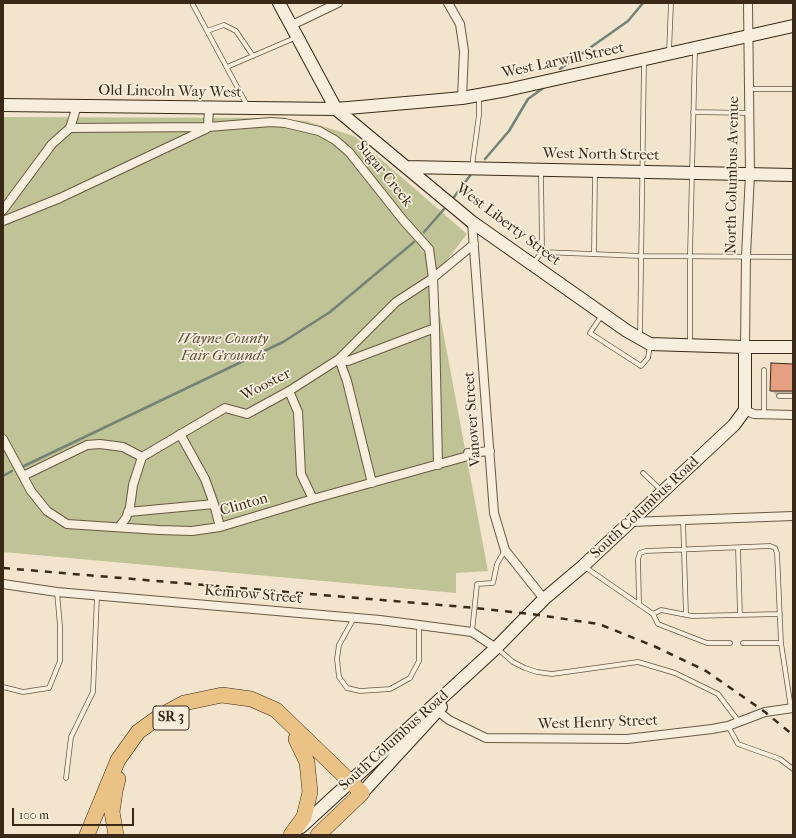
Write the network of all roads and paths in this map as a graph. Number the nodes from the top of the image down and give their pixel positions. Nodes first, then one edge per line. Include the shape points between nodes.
1 (192, 3) edge
2 (280, 3) edge
3 (338, 3) edge
4 (671, 3) edge
5 (748, 3) edge
6 (452, 4) edge
7 (292, 25) junction
8 (793, 26) edge
9 (207, 31) junction
10 (298, 36) junction
11 (749, 37) junction
12 (695, 47) junction
13 (669, 54) junction
14 (253, 56) junction
15 (644, 61) junction
16 (227, 67) junction
17 (748, 89) junction
18 (793, 89) edge
19 (478, 95) junction
20 (462, 98) junction
21 (3, 105) edge
22 (77, 106) junction
23 (209, 108) junction
24 (249, 109) junction
25 (336, 109) junction
26 (693, 112) junction
27 (749, 113) junction
28 (208, 127) junction
29 (70, 128) junction
30 (408, 167) junction
31 (472, 168) junction
32 (540, 170) junction
33 (595, 171) junction
34 (642, 172) junction
35 (692, 173) junction
36 (750, 174) junction
37 (793, 175) edge
38 (3, 210) edge
39 (3, 221) edge
40 (472, 222) junction
41 (474, 244) junction
42 (542, 252) junction
43 (594, 254) junction
44 (690, 255) junction
45 (641, 256) junction
46 (746, 256) junction
47 (793, 257) edge
48 (532, 264) junction
49 (433, 278) junction
50 (603, 314) junction
51 (435, 328) junction
52 (645, 342) junction
53 (690, 345) junction
54 (745, 347) junction
55 (793, 347) edge
56 (339, 359) junction
57 (764, 370) dead end
58 (289, 392) junction
59 (779, 396) dead end
60 (793, 396) edge
61 (745, 410) junction
62 (764, 414) junction
63 (793, 415) edge
64 (180, 434) junction
65 (4, 445) edge
66 (490, 451) junction
67 (142, 457) junction
68 (438, 464) junction
69 (643, 473) dead end
70 (21, 474) junction
71 (372, 483) junction
72 (662, 492) junction
73 (313, 499) junction
74 (214, 504) junction
75 (128, 512) junction
76 (793, 516) edge
77 (682, 520) junction
78 (630, 522) junction
79 (220, 527) junction
80 (119, 528) junction
81 (738, 548) junction
82 (684, 549) junction
83 (505, 550) junction
84 (583, 566) junction
85 (3, 584) edge
86 (57, 592) junction
87 (97, 596) junction
88 (544, 599) junction
89 (638, 604) junction
90 (653, 614) junction
91 (780, 614) junction
92 (686, 615) junction
93 (740, 615) junction
94 (354, 618) junction
95 (419, 625) junction
96 (472, 632) junction
97 (781, 642) junction
98 (730, 643) dead end
99 (743, 643) dead end
100 (496, 648) junction
101 (3, 687) edge
102 (792, 708) edge
103 (435, 709) junction
104 (739, 722) junction
105 (728, 726) junction
106 (296, 739) junction
107 (793, 769) edge
108 (66, 778) dead end
109 (347, 784) junction
110 (360, 796) junction
111 (87, 835) edge
112 (116, 835) edge
113 (292, 835) edge
114 (318, 835) edge

1 - 9 lane
2 - 7 main road, West Liberty Street
3 - 7 street
4 - 13 lane
5 - 11 street, North Columbus Avenue
6 - 20 street via 460,24 464,51
7 - 10 main road, West Liberty Street
8 - 11 main road, West Larwill Street
9 - 14 lane via 224,25 236,31
9 - 16 lane
10 - 14 lane
10 - 25 main road, West Liberty Street
11 - 12 main road, West Larwill Street
11 - 17 street, North Columbus Avenue
12 - 13 main road, West Larwill Street
12 - 26 lane
13 - 15 main road, West Larwill Street
14 - 16 lane
15 - 19 main road, West Larwill Street
15 - 34 lane
16 - 24 lane
17 - 18 lane
17 - 27 street, North Columbus Avenue
19 - 20 main road, West Larwill Street
19 - 31 lane via 479,115
20 - 25 main road, West Larwill Street
21 - 22 main road, Old Lincoln Way West
22 - 23 main road, Old Lincoln Way West
22 - 29 street
23 - 24 main road, Old Lincoln Way West
23 - 28 street
24 - 25 main road, Old Lincoln Way West
25 - 30 main road, West Liberty Street
26 - 27 lane
26 - 35 lane
27 - 36 street, North Columbus Avenue
28 - 29 street, Sugar Creek
28 - 39 street via 60,198
28 - 49 street, Sugar Creek via 285,123 319,131 335,140 349,152 429,249
29 - 38 street via 52,144
30 - 31 main road, West North Street
30 - 40 main road, West Liberty Street
31 - 32 main road, West North Street
32 - 33 main road, West North Street
32 - 42 lane
33 - 34 main road, West North Street
33 - 43 lane
34 - 35 main road, West North Street
34 - 45 lane
35 - 36 main road, West North Street
35 - 44 lane
36 - 37 main road, West North Street
36 - 46 street, North Columbus Avenue
40 - 41 street, Vanover Street
40 - 48 main road, West Liberty Street
41 - 49 street, Wooster
41 - 66 street, Vanover Street
42 - 43 lane
42 - 48 lane
43 - 45 lane
44 - 45 lane
44 - 46 lane
44 - 53 lane
45 - 52 lane
46 - 47 lane
46 - 54 street, North Columbus Avenue
48 - 50 main road, West Liberty Street
49 - 51 street, Sugar Creek
49 - 56 street, Wooster via 396,302
50 - 52 main road, West Liberty Street
50 - 52 lane via 590,333 641,366 648,358
51 - 56 street via 348,361
51 - 68 street, Sugar Creek
52 - 53 main road
53 - 54 main road
54 - 55 main road
54 - 61 main road
56 - 58 street, Wooster
56 - 71 street via 347,381
57 - 62 lane
58 - 64 street, Wooster via 247,414 225,408
58 - 73 street via 298,412 301,474
59 - 60 lane
61 - 62 street via 754,414
61 - 72 main road, South Columbus Road via 734,425
62 - 63 street
64 - 67 street, Wooster
64 - 74 street
65 - 70 street, Clinton
66 - 68 street, Clinton via 468,453 468,456
66 - 83 street, Vanover Street via 494,513
67 - 70 street via 123,447 87,445
67 - 75 street
68 - 71 street, Clinton
69 - 72 lane
70 - 80 street, Clinton via 47,511 67,524
71 - 73 street, Clinton
72 - 78 main road, South Columbus Road
73 - 79 street, Clinton
74 - 75 street
74 - 79 street
75 - 80 street
76 - 77 street
77 - 78 street
77 - 82 lane
78 - 84 main road, South Columbus Road
79 - 80 street, Clinton via 192,531
81 - 82 lane
81 - 91 lane via 775,548
81 - 93 lane
82 - 89 lane via 640,553
82 - 92 lane
83 - 88 street, Vanover Street
83 - 96 lane via 497,564 493,583 477,584
84 - 88 main road, South Columbus Road
84 - 89 lane
85 - 86 street, Kemrow Street
86 - 87 street, Kemrow Street
86 - 101 lane via 60,661 49,688 23,692
87 - 94 street, Kemrow Street
87 - 108 lane via 93,692 71,737
88 - 100 main road, South Columbus Road
89 - 90 lane
90 - 92 lane via 661,610
90 - 98 lane via 658,624 707,644
91 - 93 lane
91 - 97 lane
92 - 93 lane
94 - 95 street, Kemrow Street
94 - 95 lane via 339,645 337,659 339,677 347,688 360,691 390,689 410,678 419,661
95 - 96 street, Kemrow Street
96 - 100 street, Kemrow Street
97 - 99 lane
97 - 102 lane
100 - 103 main road, South Columbus Road
100 - 104 lane via 513,662 537,672 552,674 638,662 675,673 718,694
102 - 104 street, West Henry Street via 765,712
103 - 105 street, West Henry Street via 449,720 486,738 627,739
103 - 109 main road, South Columbus Road
103 - 110 main road, South Columbus Road
104 - 105 street, West Henry Street
105 - 107 lane via 738,744 780,759
106 - 109 highway
106 - 112 highway, SR 3 via 274,719 244,705 214,704 191,709 173,717 142,741 124,767 113,802
106 - 113 highway, SR 3 via 307,762 310,792 304,817
109 - 110 highway
109 - 111 highway via 276,710 242,696 202,698 163,713 132,739 118,760
109 - 113 main road, South Columbus Road
110 - 114 highway, South Columbus Road

